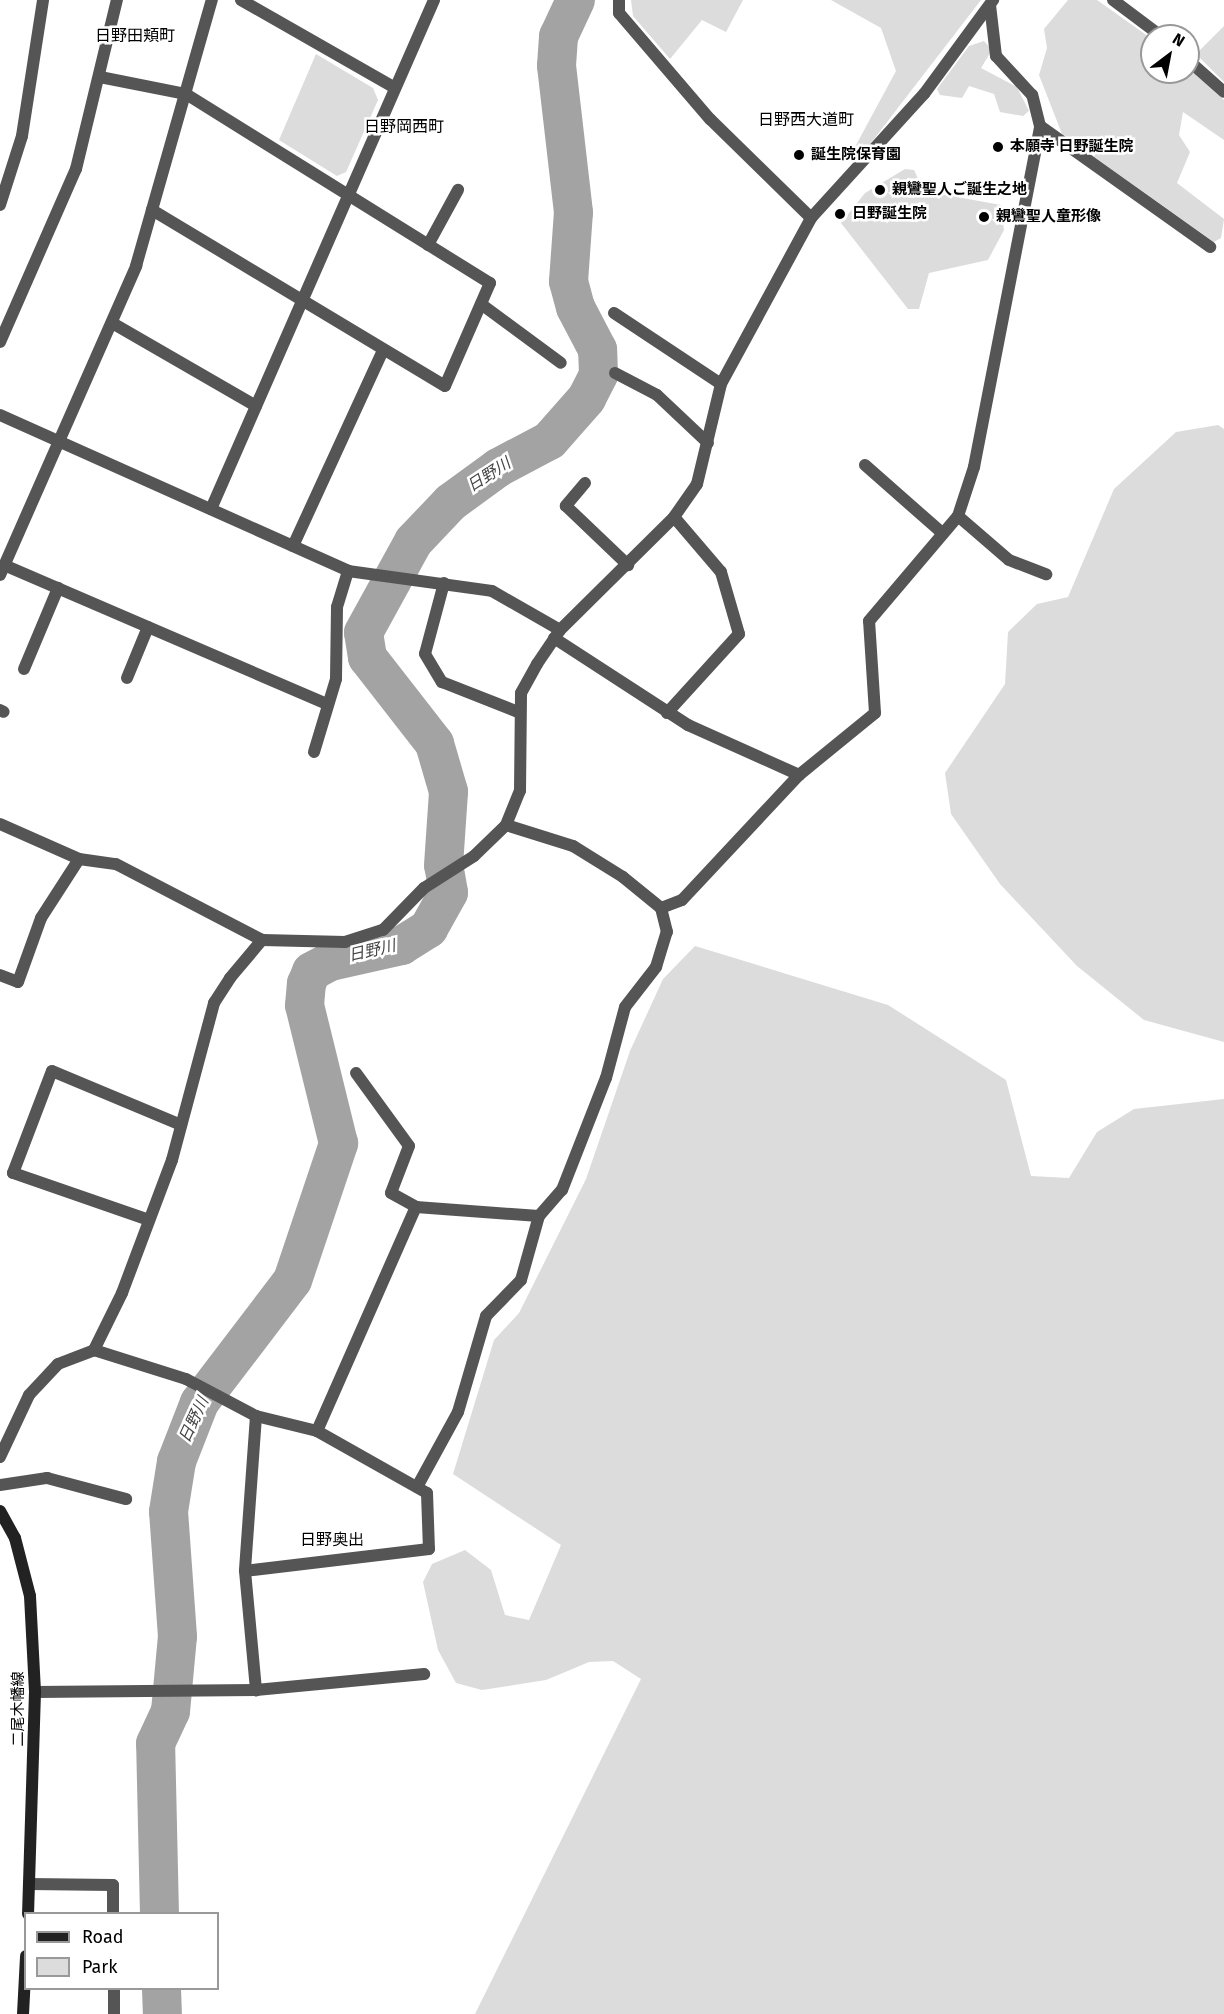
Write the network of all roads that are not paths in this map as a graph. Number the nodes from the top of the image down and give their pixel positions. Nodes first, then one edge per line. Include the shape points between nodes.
1 (43, 0) edge
2 (117, 0) edge
3 (212, 0) edge
4 (241, 0) edge
5 (434, 0) edge
6 (619, 0) edge
7 (1113, 0) edge
8 (991, 3) edge
9 (1145, 24) edge
10 (1200, 71) edge
11 (100, 77) junction
12 (395, 88) junction
13 (1224, 92) edge
14 (186, 94) junction
15 (1040, 126) junction
16 (458, 190) dead end
17 (348, 195) junction
18 (0, 205) edge
19 (152, 210) junction
20 (812, 218) junction
21 (428, 245) junction
22 (1210, 247) dead end
23 (302, 300) junction
24 (481, 304) junction
25 (614, 313) dead end
26 (114, 324) junction
27 (0, 342) edge
28 (383, 350) junction
29 (561, 363) dead end
30 (615, 373) dead end
31 (721, 384) junction
32 (256, 406) junction
33 (0, 415) edge
34 (58, 441) junction
35 (708, 443) junction
36 (865, 465) dead end
37 (585, 483) dead end
38 (211, 509) junction
39 (958, 516) junction
40 (674, 517) junction
41 (942, 533) junction
42 (293, 546) junction
43 (628, 565) junction
44 (2, 570) edge
45 (348, 571) junction
46 (1046, 574) dead end
47 (444, 583) junction
48 (58, 588) junction
49 (148, 627) junction
50 (557, 634) junction
51 (24, 669) dead end
52 (127, 678) dead end
53 (325, 703) junction
54 (519, 712) junction
55 (668, 713) junction
56 (314, 752) dead end
57 (799, 775) junction
58 (0, 824) edge
59 (506, 825) junction
60 (79, 859) junction
61 (661, 908) junction
62 (262, 940) junction
63 (0, 975) edge
64 (356, 1073) dead end
65 (181, 1125) junction
66 (416, 1207) junction
67 (539, 1216) junction
68 (149, 1220) junction
69 (94, 1350) junction
70 (255, 1416) junction
71 (318, 1431) junction
72 (0, 1457) edge
73 (0, 1485) edge
74 (417, 1487) junction
75 (126, 1499) dead end
76 (0, 1511) edge
77 (245, 1571) junction
78 (424, 1674) dead end
79 (256, 1690) junction
80 (35, 1692) junction
81 (29, 1884) junction
82 (28, 1912) edge
83 (113, 1912) edge
84 (24, 1990) edge
85 (114, 1990) edge
86 (23, 2014) edge
87 (114, 2014) edge

1 - 18 street via 22,136
2 - 11 street
3 - 14 street
4 - 12 street
5 - 12 street
6 - 20 street via 619,13 710,119
7 - 9 street
8 - 15 street via 996,56 1032,95
8 - 20 street via 924,94
10 - 13 street
11 - 14 street
11 - 27 street via 76,169
12 - 17 street
14 - 17 street
14 - 19 street
15 - 22 street
15 - 39 street via 974,466
16 - 21 street
17 - 21 street
17 - 23 street
19 - 23 street
19 - 26 street
20 - 31 street
21 - 24 street via 490,283
23 - 28 street
23 - 32 street
24 - 28 street via 445,386
24 - 29 street
25 - 31 street
26 - 32 street
26 - 34 street
28 - 42 street
30 - 35 street via 657,395
31 - 35 street
32 - 38 street
33 - 34 street
34 - 38 street
34 - 44 street
35 - 40 street via 697,484
36 - 41 street
37 - 43 street via 566,506
38 - 42 street
39 - 41 street
39 - 46 street via 1009,560
40 - 43 street
40 - 55 street via 720,572 738,634
41 - 57 street via 869,621 876,713
42 - 45 street
43 - 50 street
44 - 48 street
45 - 47 street
45 - 53 street via 337,607 336,679
47 - 50 street via 492,591
47 - 54 street via 425,654 442,682
48 - 49 street
48 - 51 street
49 - 52 street
49 - 53 street
50 - 54 street via 521,693
50 - 55 street
53 - 56 street
54 - 59 street via 520,791
55 - 57 street
57 - 61 street via 682,900
58 - 60 street
59 - 61 street via 573,846
59 - 62 street via 438,878 383,930 345,942
60 - 62 street via 116,864
60 - 63 street via 41,918 18,982
61 - 67 street via 668,932 656,967 625,1007 606,1078 562,1190
62 - 65 street via 214,1003
64 - 66 street via 409,1146 391,1193
65 - 68 street
65 - 68 street via 52,1071 14,1173
66 - 67 street
66 - 71 street
67 - 74 street via 521,1280 486,1316 458,1412
68 - 69 street
69 - 70 street via 186,1378
69 - 72 street via 58,1364 29,1395
70 - 71 street
70 - 77 street
71 - 74 street
73 - 75 street via 47,1478
74 - 77 street via 428,1493 429,1549
76 - 80 main road, 二尾木幡線 via 15,1538 30,1596
77 - 79 street
78 - 79 street
79 - 80 street
80 - 81 main road, 二尾木幡線
81 - 82 main road, 二尾木幡線
81 - 83 street via 113,1885
84 - 86 main road
85 - 87 street

